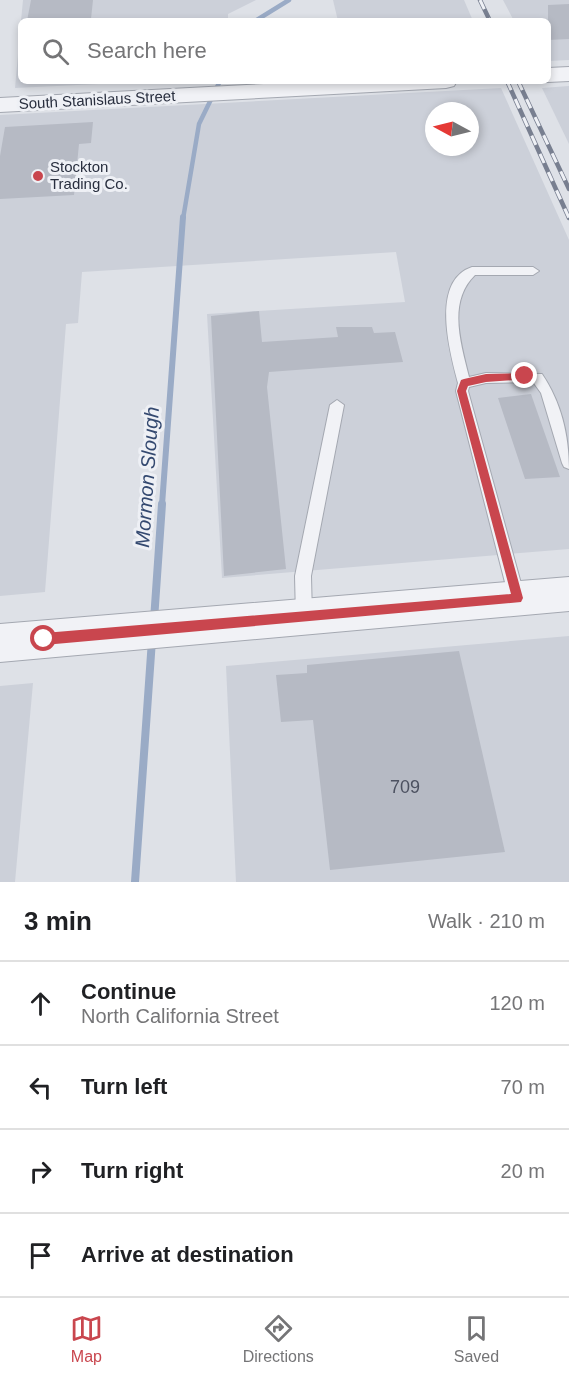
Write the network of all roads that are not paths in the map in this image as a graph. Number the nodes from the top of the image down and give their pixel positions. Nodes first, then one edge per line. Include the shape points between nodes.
1 (569, 74) edge
2 (551, 75) edge
3 (390, 84) edge
4 (0, 105) edge
5 (533, 271) dead end
6 (464, 383) junction
7 (337, 405) dead end
8 (569, 463) edge
9 (569, 594) edge
10 (517, 598) junction
11 (304, 617) junction
12 (0, 643) edge

1 - 2 street
3 - 4 street, South Stanislaus Street
5 - 6 lane via 472,271 460,284 453,309 453,338
6 - 8 lane via 486,378 537,377 547,392
6 - 10 lane via 462,391
7 - 11 lane via 303,576
9 - 10 street
10 - 11 street
11 - 12 street

